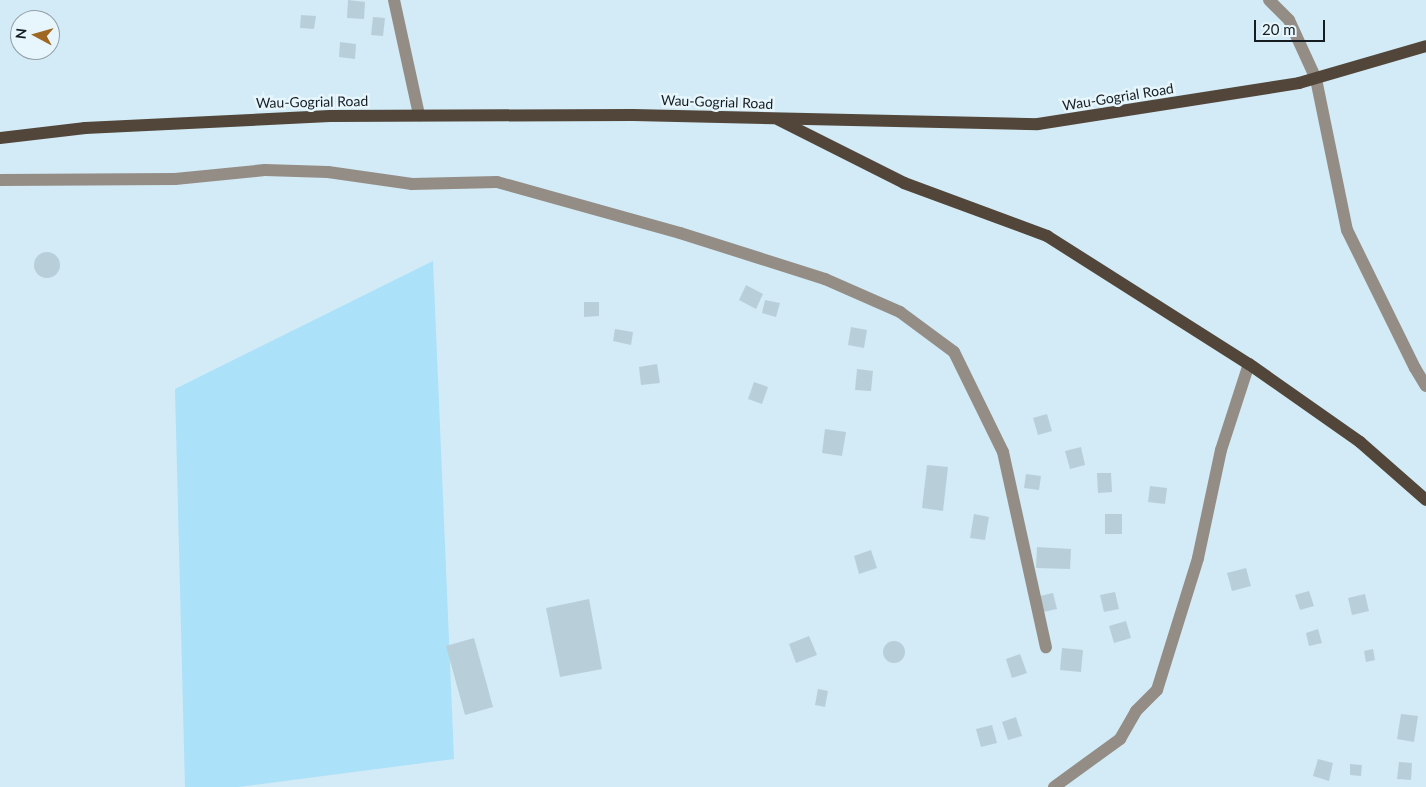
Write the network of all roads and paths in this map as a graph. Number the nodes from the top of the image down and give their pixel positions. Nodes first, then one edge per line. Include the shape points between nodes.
1 (394, 0) edge
2 (1269, 0) edge
3 (1426, 46) edge
4 (1316, 78) junction
5 (419, 116) junction
6 (776, 119) junction
7 (0, 138) edge
8 (0, 180) edge
9 (1249, 364) junction
10 (1426, 386) edge
11 (1426, 500) edge
12 (1046, 647) dead end
13 (1054, 787) edge

1 - 5 street
2 - 4 street via 1289,20
3 - 4 main road, Wau-Gogrial Road
4 - 6 main road, Wau-Gogrial Road via 1038,124
4 - 10 street via 1347,230
5 - 6 main road, Wau-Gogrial Road via 633,115
5 - 7 main road, Wau-Gogrial Road via 186,121
6 - 9 main road via 904,183 1047,236
8 - 12 street via 175,179 265,170 328,172 412,184 498,182 807,273 900,312 954,352 1003,452
9 - 11 main road via 1360,442
9 - 13 street via 1221,450 1198,558 1156,690 1136,711 1120,739

